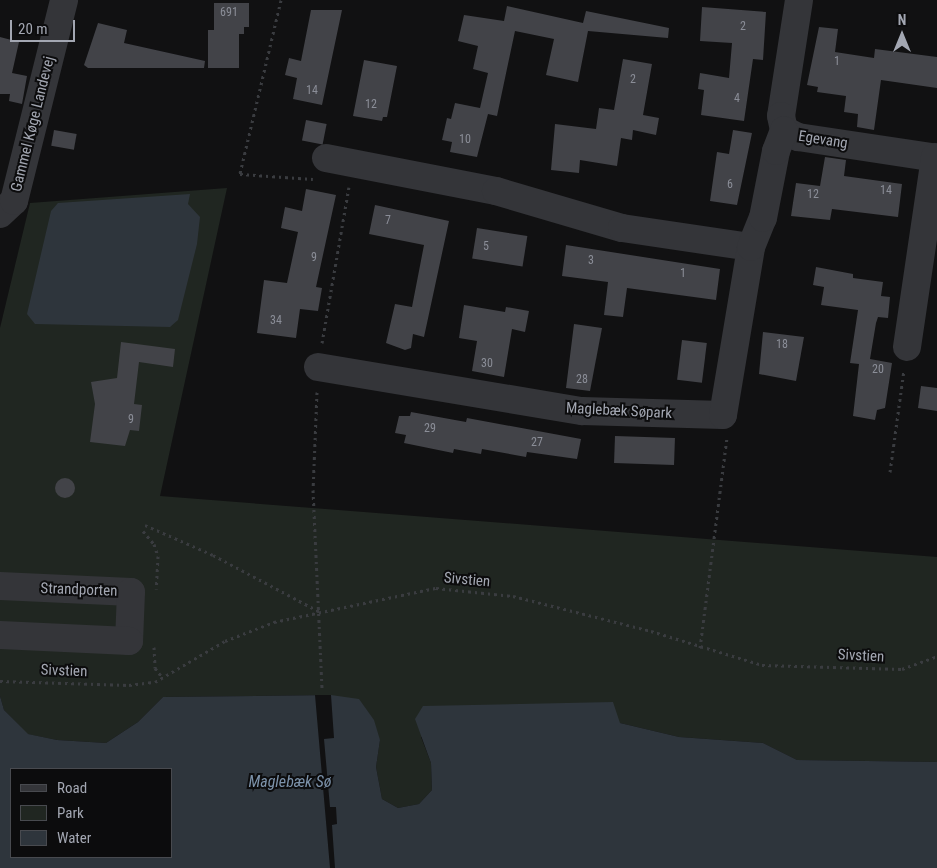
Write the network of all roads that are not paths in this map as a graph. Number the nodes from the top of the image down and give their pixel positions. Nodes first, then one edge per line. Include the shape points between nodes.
1 (64, 0) edge
2 (799, 0) edge
3 (784, 130) junction
4 (936, 157) edge
5 (323, 169) road end
6 (0, 214) edge
7 (751, 247) junction
8 (907, 347) road end
9 (318, 367) road end
10 (0, 586) edge
11 (0, 635) edge

1 - 6 street, Gammel Køge Landevej via 14,201
2 - 3 street, Egevang via 782,116
3 - 4 street, Egevang via 798,137
3 - 7 street via 776,151 763,218
4 - 8 street, Egevang
5 - 7 street via 496,192 622,228
7 - 9 street, Maglebæk Søpark via 723,415 582,411
10 - 11 street, Strandporten via 131,592 129,641

